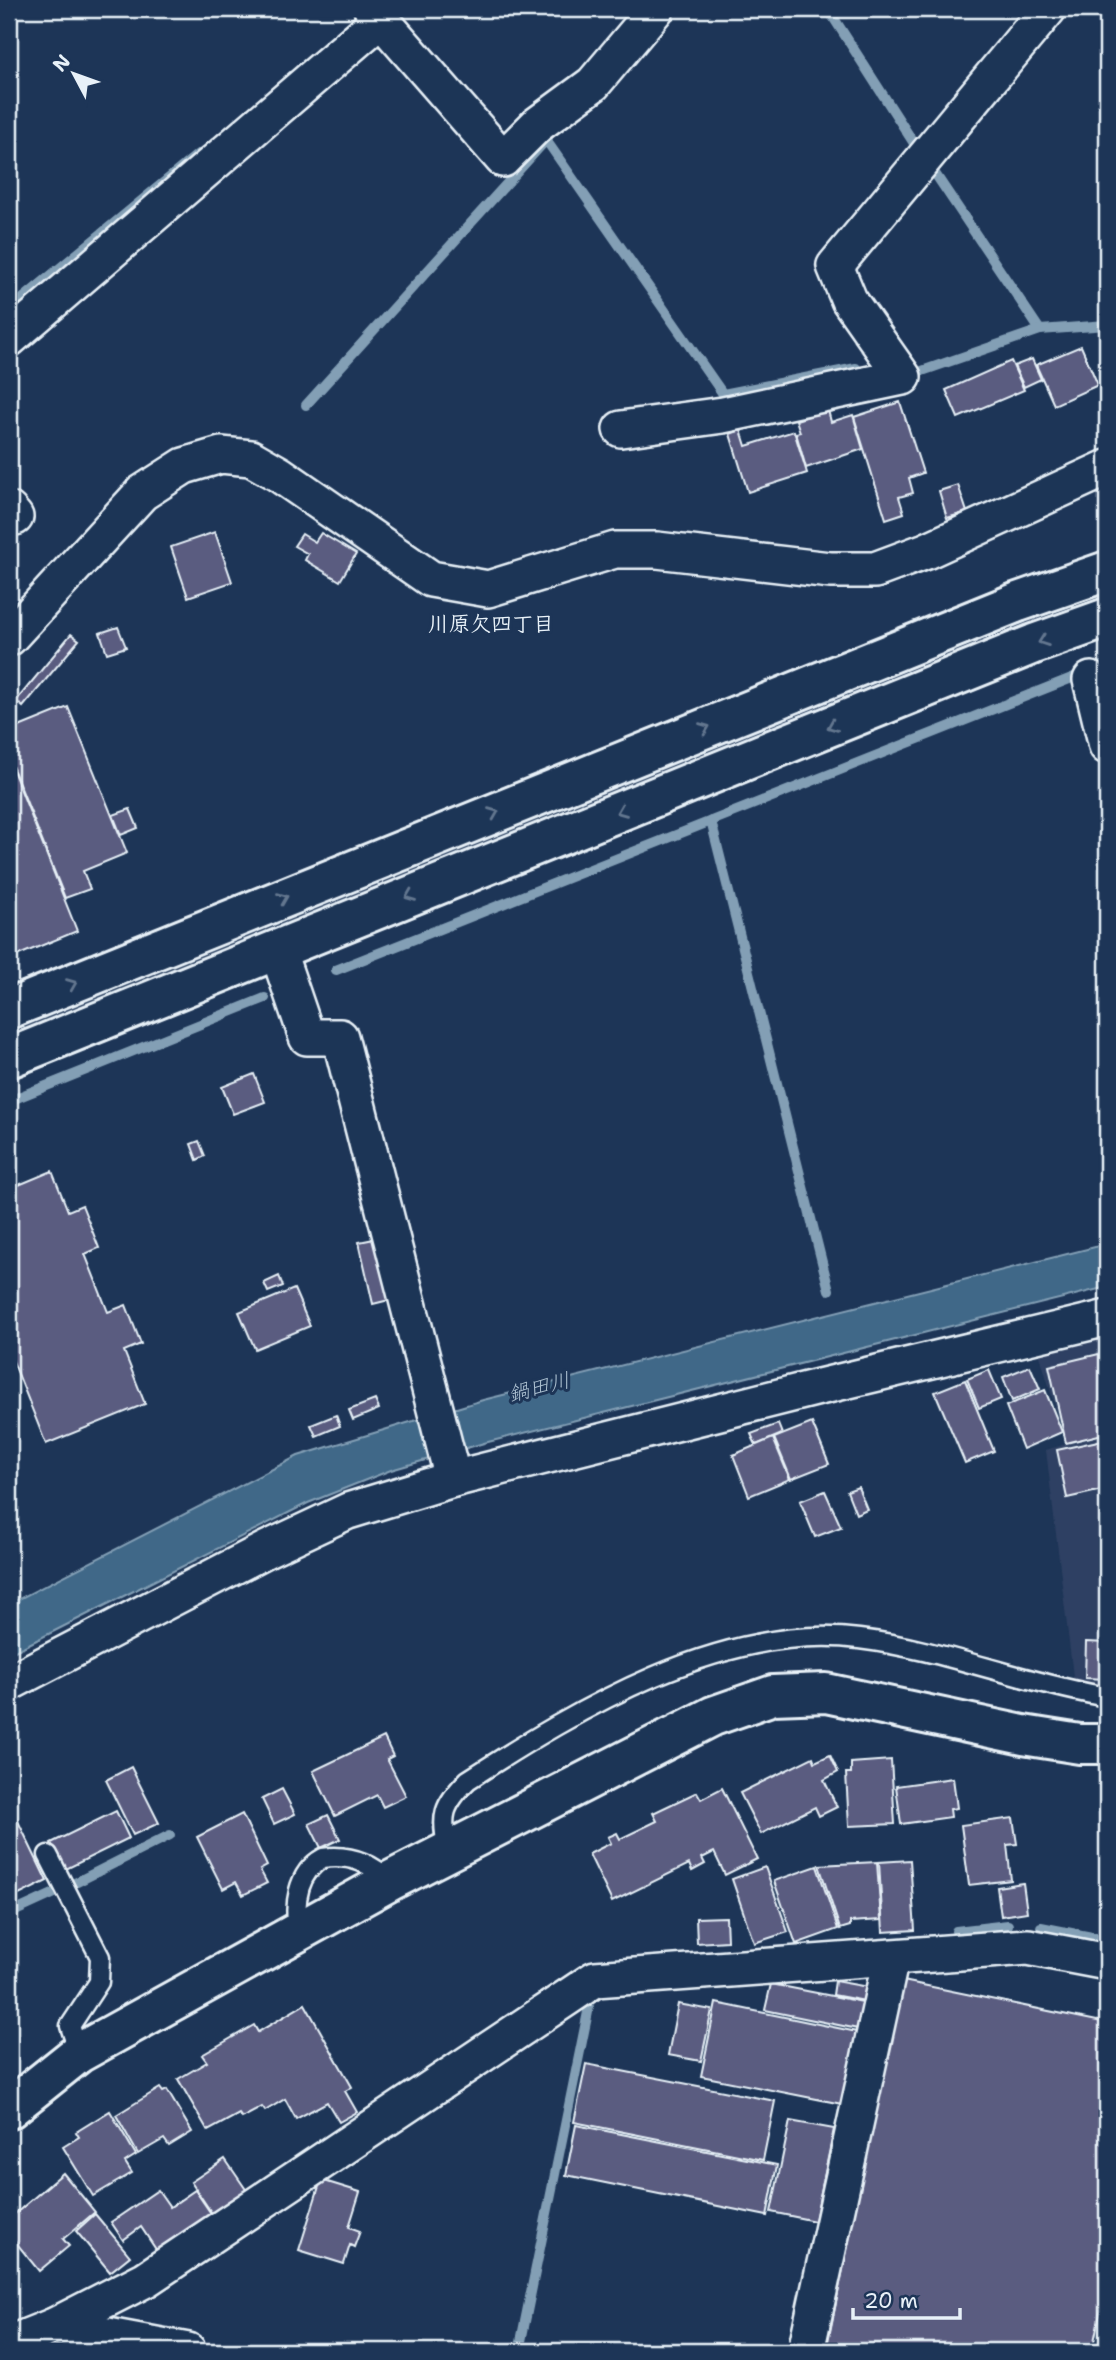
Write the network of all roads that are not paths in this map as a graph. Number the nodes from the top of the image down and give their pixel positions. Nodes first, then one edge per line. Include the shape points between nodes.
1 (656, 9) edge
2 (1048, 9) edge
3 (376, 14) edge
4 (9, 339) edge
5 (621, 429) dead end
6 (1107, 468) edge
7 (1107, 571) edge
8 (1107, 618) edge
9 (9, 638) edge
10 (1091, 680) dead end
11 (1107, 746) edge
12 (277, 949) junction
13 (9, 1009) edge
14 (9, 1058) edge
15 (1107, 1318) edge
16 (451, 1471) junction
17 (9, 1683) edge
18 (1107, 1697) edge
19 (1107, 1744) edge
20 (448, 1850) junction
21 (48, 1855) dead end
22 (390, 1881) junction
23 (298, 1933) junction
24 (891, 1958) junction
25 (1107, 1962) edge
26 (79, 2053) junction
27 (9, 2109) edge
28 (54, 2326) junction
29 (9, 2344) edge
30 (188, 2351) edge
31 (806, 2351) edge

1 - 3 street via 593,84 537,125 503,159
2 - 5 street via 835,266 849,300 903,377 723,415
3 - 4 street
6 - 9 street via 875,570 615,550 488,589 431,579 279,474 251,458 221,455 184,466 142,493
13 -> 7 street via 1005,607
8 -> 12 street
10 - 11 street
12 - 14 street
12 - 16 street via 307,1037 340,1037
15 - 16 street
16 - 17 street via 267,1549
18 - 20 lane via 859,1639 809,1638 714,1653 642,1683 468,1780 445,1811 442,1823
19 - 20 street via 1023,1735 826,1693 773,1695 713,1716
20 - 22 street
21 - 26 lane via 100,1957 99,1982 70,2026
22 - 23 street
22 - 23 lane via 355,1858 323,1858 305,1874 298,1895
23 - 26 street
24 - 25 street via 1028,1947
24 - 28 street via 595,1979 146,2279
24 - 31 street
26 - 27 street
28 - 29 street
28 - 30 street

